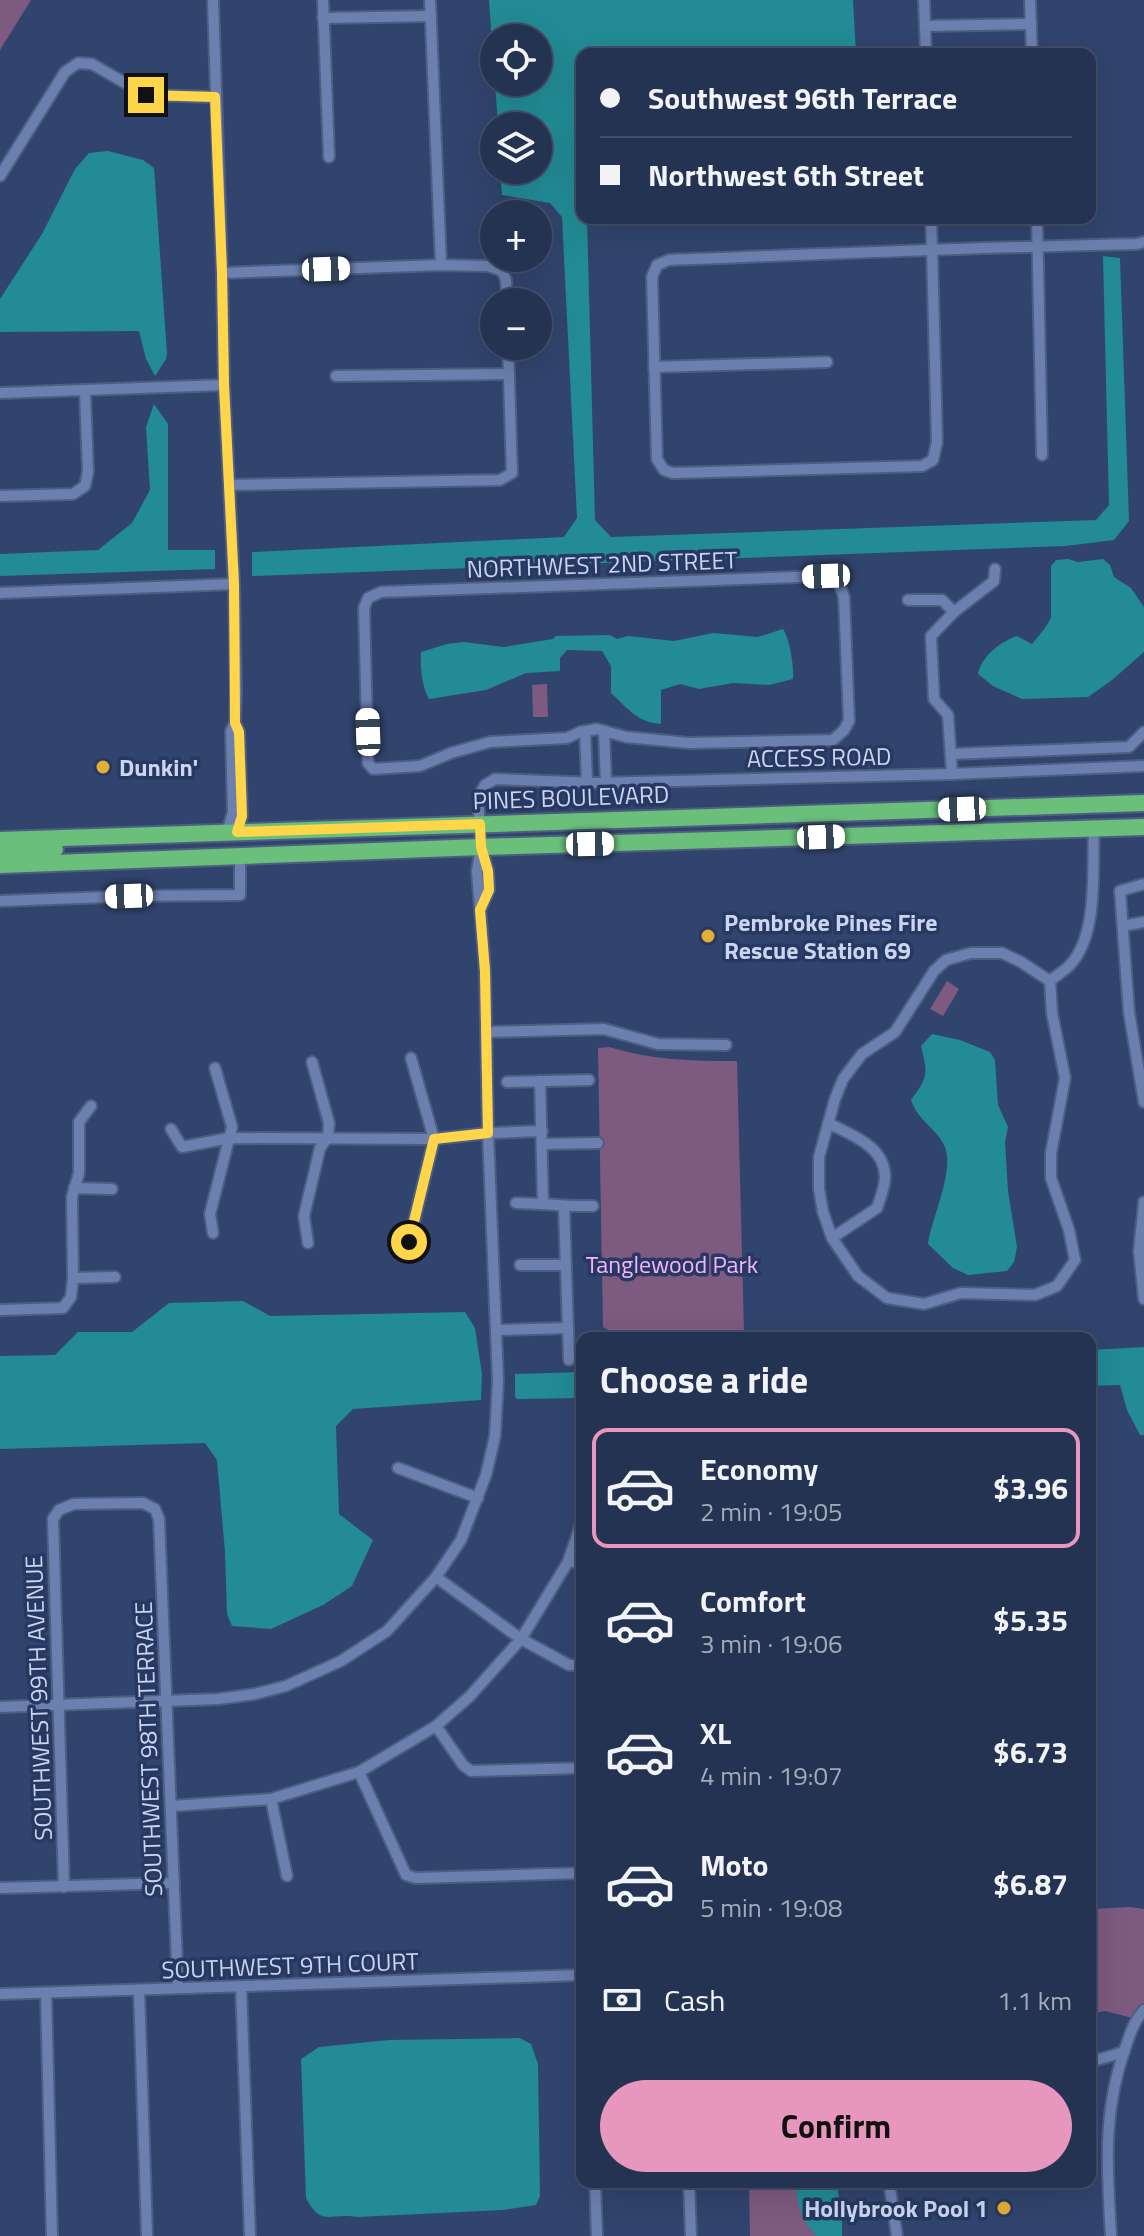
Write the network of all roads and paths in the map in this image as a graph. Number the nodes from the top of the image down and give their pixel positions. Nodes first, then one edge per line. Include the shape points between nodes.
1 (213, 0) edge
2 (323, 0) edge
3 (430, 0) edge
4 (924, 0) edge
5 (1030, 0) edge
6 (431, 16) junction
7 (323, 18) junction
8 (1031, 24) junction
9 (925, 26) junction
10 (926, 48) edge
11 (1032, 48) edge
12 (215, 97) junction
13 (329, 157) dead end
14 (0, 176) edge
15 (931, 224) edge
16 (1037, 224) edge
17 (1144, 242) edge
18 (1038, 246) junction
19 (932, 250) junction
20 (441, 265) junction
21 (222, 273) junction
22 (506, 288) edge
23 (508, 360) edge
24 (827, 362) dead end
25 (654, 367) junction
26 (509, 374) junction
27 (336, 376) dead end
28 (224, 385) junction
29 (85, 391) junction
30 (0, 393) edge
31 (1042, 455) dead end
32 (229, 485) junction
33 (0, 496) edge
34 (995, 569) dead end
35 (234, 584) junction
36 (0, 593) edge
37 (908, 600) dead end
38 (954, 612) junction
39 (585, 731) junction
40 (604, 731) junction
41 (1144, 732) edge
42 (951, 754) junction
43 (1144, 766) edge
44 (952, 774) junction
45 (587, 783) junction
46 (606, 783) junction
47 (1144, 804) edge
48 (723, 817) junction
49 (480, 824) junction
50 (1144, 827) edge
51 (356, 828) junction
52 (1094, 829) junction
53 (232, 833) junction
54 (99, 837) junction
55 (0, 840) edge
56 (724, 840) junction
57 (481, 847) junction
58 (0, 852) edge
59 (240, 856) junction
60 (59, 863) junction
61 (0, 865) edge
62 (1144, 884) edge
63 (0, 901) edge
64 (1144, 922) edge
65 (1123, 926) junction
66 (1050, 981) junction
67 (486, 1032) junction
68 (726, 1045) dead end
69 (411, 1058) dead end
70 (312, 1062) dead end
71 (215, 1068) dead end
72 (589, 1080) dead end
73 (540, 1081) junction
74 (507, 1082) dead end
75 (1144, 1102) edge
76 (91, 1106) dead end
77 (828, 1123) junction
78 (171, 1129) dead end
79 (542, 1131) junction
80 (488, 1133) junction
81 (328, 1137) junction
82 (229, 1138) junction
83 (434, 1139) junction
84 (598, 1143) dead end
85 (542, 1144) junction
86 (74, 1188) junction
87 (112, 1189) dead end
88 (1144, 1202) edge
89 (516, 1203) dead end
90 (543, 1203) junction
91 (593, 1206) dead end
92 (564, 1207) junction
93 (213, 1233) dead end
94 (832, 1238) junction
95 (409, 1242) dead end
96 (308, 1243) dead end
97 (520, 1265) dead end
98 (566, 1265) junction
99 (115, 1277) dead end
100 (73, 1278) junction
101 (1144, 1299) edge
102 (0, 1310) edge
103 (568, 1328) junction
104 (497, 1330) junction
105 (569, 1360) dead end
106 (398, 1468) dead end
107 (478, 1498) junction
108 (155, 1509) joint
109 (576, 1539) edge
110 (576, 1561) edge
111 (568, 1562) junction
112 (436, 1577) junction
113 (521, 1639) junction
114 (576, 1665) edge
115 (168, 1700) junction
116 (58, 1704) junction
117 (0, 1707) edge
118 (436, 1726) junction
119 (576, 1768) edge
120 (359, 1772) junction
121 (271, 1799) junction
122 (172, 1806) junction
123 (576, 1873) edge
124 (287, 1876) dead end
125 (174, 1883) junction
126 (64, 1887) junction
127 (0, 1888) edge
128 (576, 1975) edge
129 (241, 1986) junction
130 (178, 1988) junction
131 (139, 1990) junction
132 (46, 1993) junction
133 (0, 1994) edge
134 (1144, 2010) edge
135 (1124, 2052) junction
136 (1096, 2060) edge
137 (595, 2188) edge
138 (689, 2188) edge
139 (890, 2188) edge
140 (52, 2236) edge
141 (147, 2236) edge
142 (250, 2236) edge
143 (597, 2236) edge
144 (691, 2236) edge
145 (897, 2236) edge
146 (1111, 2236) edge

1 - 12 street
2 - 7 street
3 - 6 street
4 - 9 street
5 - 8 street
6 - 7 street
6 - 20 street
7 - 13 street
8 - 9 street
8 - 11 street
9 - 10 street
12 - 14 street via 146,95 92,64 78,63 65,72
12 - 21 street
15 - 19 street
16 - 18 street
17 - 18 street
18 - 19 street
18 - 31 street
19 - 25 street via 669,260 657,265 652,277
19 - 25 street via 937,442 933,460 922,466 664,470 657,459
20 - 21 street
20 - 22 street via 488,266 502,271
21 - 28 street
23 - 26 street
24 - 25 street
26 - 27 street
26 - 32 street via 512,473 500,480
28 - 29 street
28 - 32 street
29 - 30 street
29 - 33 street via 85,486 73,494
32 - 35 street
34 - 38 street via 994,581
35 - 36 street
35 - 53 street via 242,811
37 - 38 street via 942,600
38 - 42 street via 931,636 934,699 948,715
39 - 40 street
39 - 40 street, NORTHWEST 2ND STREET via 567,738 490,742 420,766 373,769 368,763 368,598 381,592 826,576 838,581 844,597 849,706 849,721 839,737 689,743
39 - 45 street
40 - 46 street
41 - 42 street via 1129,747
42 - 44 street
43 - 44 street, ACCESS ROAD
44 - 46 street, ACCESS ROAD
45 - 46 street, ACCESS ROAD
45 - 49 street, ACCESS ROAD via 495,779 478,798
47 - 48 highway, PINES BOULEVARD
47 - 52 highway via 1101,816
48 - 49 highway, PINES BOULEVARD
48 - 56 street
49 - 51 highway, PINES BOULEVARD
49 - 57 street
50 - 52 highway, PINES BOULEVARD
51 - 53 highway, PINES BOULEVARD
51 - 59 highway via 321,838 255,842
52 - 56 highway, PINES BOULEVARD
52 - 66 street via 1092,912 1072,963
53 - 54 highway, PINES BOULEVARD
53 - 60 highway via 234,839 213,847 124,850
54 - 55 highway, PINES BOULEVARD
54 - 58 highway via 65,848
56 - 57 highway, PINES BOULEVARD
57 - 59 highway, PINES BOULEVARD
57 - 67 street via 489,890 480,910
59 - 60 highway, PINES BOULEVARD
59 - 63 street via 240,895
60 - 61 highway, PINES BOULEVARD
62 - 65 street via 1120,891
64 - 65 street
65 - 75 street via 1129,1012
66 - 77 street via 1002,953 946,960 895,1032 862,1054 851,1069
66 - 94 street via 1065,1078 1051,1178 1075,1260 1057,1286 1035,1295 961,1293 924,1304 887,1298 858,1276
67 - 68 street via 604,1029 658,1044
67 - 80 street
69 - 83 street
70 - 81 street
71 - 82 street via 232,1127
72 - 73 street
73 - 74 street
73 - 79 street
76 - 86 street via 79,1122
77 - 94 street via 819,1157 819,1189
77 - 94 street via 867,1143 882,1160 885,1178 877,1208
78 - 82 street via 182,1147
79 - 80 street
79 - 85 street
80 - 83 street
80 - 104 street
81 - 82 street
81 - 83 street
81 - 96 street via 320,1148 304,1216
82 - 93 street via 210,1214
83 - 95 street
84 - 85 street
85 - 90 street
86 - 87 street
86 - 100 street
88 - 101 street via 1139,1251
89 - 90 street
90 - 92 street
91 - 92 street
92 - 98 street
97 - 98 street
98 - 103 street
99 - 100 street
100 - 102 street via 71,1297 63,1308
103 - 104 street
103 - 105 street
104 - 107 street via 495,1436
106 - 107 street
107 - 112 street via 461,1540
108 - 115 street, SOUTHWEST 98TH TERRACE
108 - 116 street, SOUTHWEST 99TH AVENUE via 143,1503 74,1504 53,1519
109 - 111 street
110 - 111 street
111 - 113 street
112 - 113 street
112 - 115 street via 387,1631 327,1668 255,1694
113 - 114 street
113 - 118 street
115 - 116 street
115 - 122 street, SOUTHWEST 98TH TERRACE
116 - 117 street
116 - 126 street, SOUTHWEST 99TH AVENUE
118 - 119 street via 471,1771
118 - 120 street
120 - 121 street
120 - 123 street via 406,1875
121 - 122 street
121 - 124 street
122 - 125 street, SOUTHWEST 98TH TERRACE
125 - 126 street
125 - 130 street, SOUTHWEST 98TH TERRACE
126 - 127 street
128 - 129 street, SOUTHWEST 9TH COURT
129 - 130 street, SOUTHWEST 9TH COURT
129 - 142 street
130 - 131 street, SOUTHWEST 9TH COURT
131 - 132 street, SOUTHWEST 9TH COURT
131 - 141 street
132 - 133 street, SOUTHWEST 9TH COURT
132 - 140 street
134 - 135 street
135 - 136 street
135 - 146 street via 1110,2103
137 - 143 street
138 - 144 street
139 - 145 street

